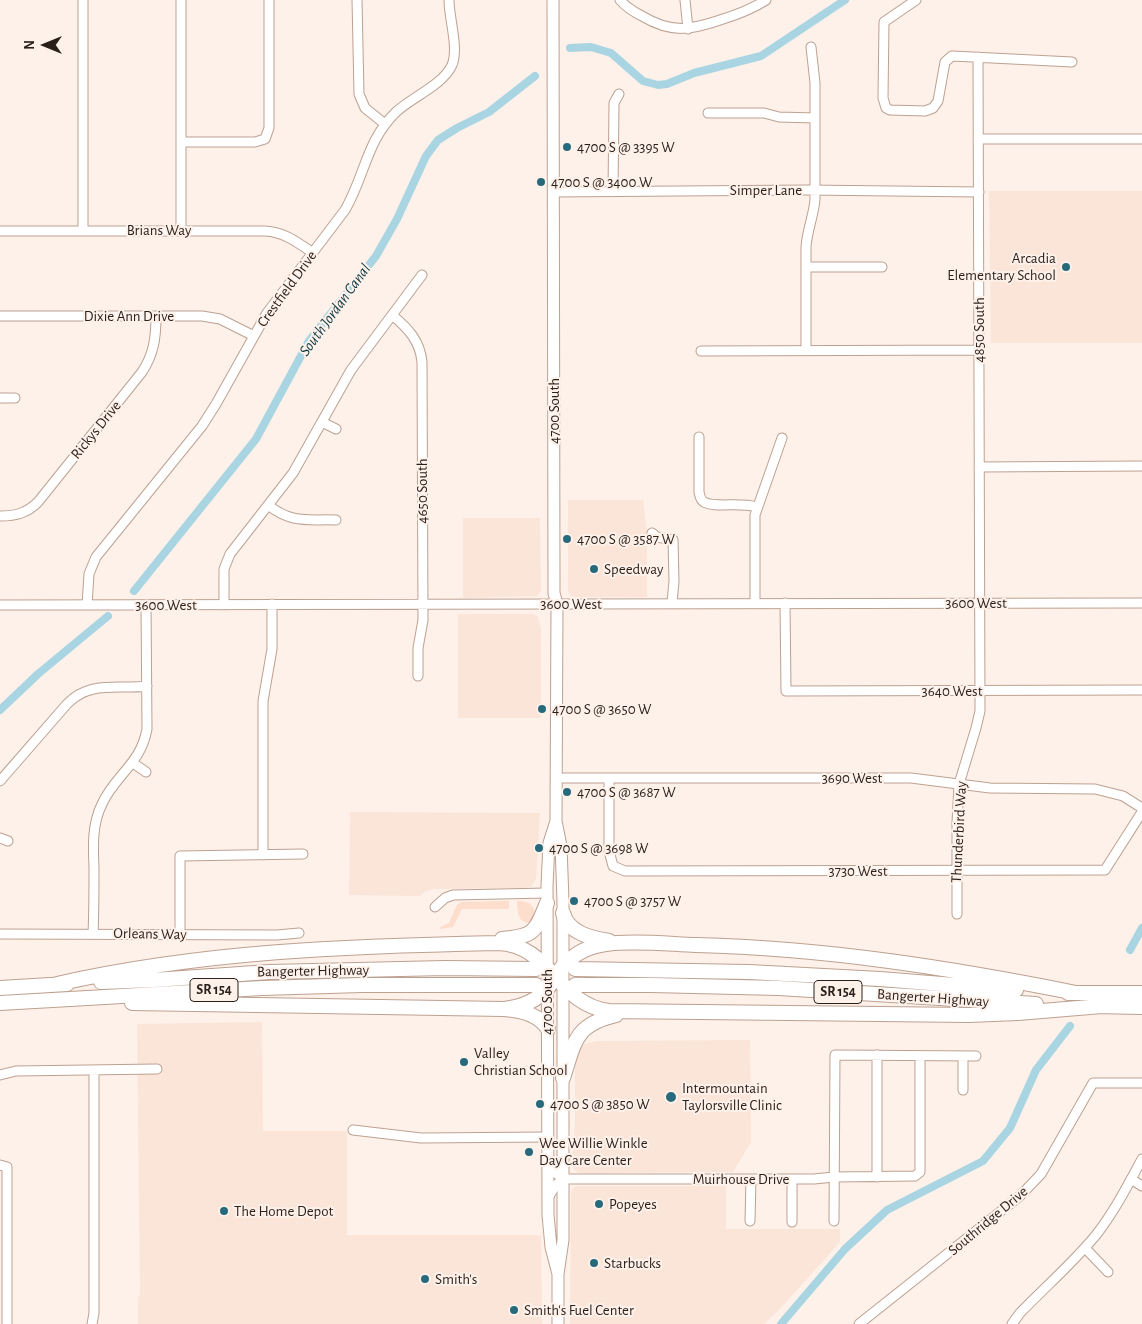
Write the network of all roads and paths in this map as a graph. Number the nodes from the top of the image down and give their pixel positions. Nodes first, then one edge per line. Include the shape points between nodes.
1 (83, 0) edge
2 (181, 0) edge
3 (269, 0) edge
4 (357, 0) edge
5 (449, 0) edge
6 (553, 0) edge
7 (620, 0) edge
8 (685, 0) edge
9 (766, 0) edge
10 (916, 0) edge
11 (688, 28) junction
12 (811, 47) dead end
13 (978, 58) junction
14 (1072, 62) dead end
15 (619, 94) dead end
16 (708, 113) dead end
17 (815, 118) junction
18 (385, 124) junction
19 (1142, 139) edge
20 (978, 140) junction
21 (181, 142) junction
22 (815, 190) junction
23 (553, 192) junction
24 (613, 192) junction
25 (979, 192) junction
26 (84, 230) junction
27 (181, 230) junction
28 (0, 231) edge
29 (313, 253) junction
30 (806, 267) junction
31 (882, 267) dead end
32 (422, 275) dead end
33 (392, 315) junction
34 (0, 316) edge
35 (156, 316) junction
36 (254, 336) junction
37 (806, 350) junction
38 (979, 350) junction
39 (701, 351) dead end
40 (0, 398) edge
41 (15, 398) dead end
42 (322, 422) junction
43 (336, 430) dead end
44 (699, 437) dead end
45 (782, 438) dead end
46 (1142, 466) edge
47 (979, 467) junction
48 (268, 505) junction
49 (756, 507) junction
50 (0, 516) edge
51 (336, 520) dead end
52 (652, 533) dead end
53 (672, 603) junction
54 (754, 603) junction
55 (785, 603) junction
56 (979, 603) junction
57 (1142, 603) edge
58 (272, 604) junction
59 (422, 604) junction
60 (557, 604) junction
61 (0, 605) edge
62 (87, 605) junction
63 (146, 605) junction
64 (224, 605) junction
65 (418, 676) dead end
66 (148, 686) junction
67 (1142, 690) edge
68 (980, 692) junction
69 (133, 763) junction
70 (146, 772) dead end
71 (557, 778) junction
72 (609, 778) junction
73 (0, 782) edge
74 (959, 784) junction
75 (1142, 808) edge
76 (1142, 812) edge
77 (556, 821) junction
78 (303, 854) dead end
79 (263, 855) junction
80 (956, 870) junction
81 (547, 898) junction
82 (435, 907) dead end
83 (563, 913) junction
84 (956, 914) dead end
85 (299, 933) dead end
86 (0, 934) edge
87 (94, 934) junction
88 (180, 935) junction
89 (620, 943) junction
90 (479, 944) junction
91 (555, 977) junction
92 (57, 984) junction
93 (0, 988) edge
94 (1076, 993) junction
95 (1142, 993) edge
96 (66, 1000) junction
97 (0, 1003) edge
98 (1102, 1006) junction
99 (1142, 1006) edge
100 (504, 1008) junction
101 (632, 1013) junction
102 (548, 1029) junction
103 (877, 1055) junction
104 (920, 1056) junction
105 (963, 1056) junction
106 (976, 1056) dead end
107 (156, 1069) dead end
108 (94, 1070) junction
109 (0, 1075) edge
110 (563, 1078) junction
111 (1142, 1082) edge
112 (963, 1090) dead end
113 (353, 1130) dead end
114 (548, 1137) junction
115 (548, 1156) junction
116 (1142, 1159) edge
117 (4, 1166) edge
118 (834, 1176) junction
119 (877, 1177) junction
120 (751, 1179) junction
121 (792, 1179) junction
122 (563, 1180) junction
123 (1131, 1180) junction
124 (1142, 1186) edge
125 (548, 1202) junction
126 (750, 1220) dead end
127 (834, 1221) dead end
128 (792, 1222) dead end
129 (1085, 1248) junction
130 (1108, 1272) dead end
131 (558, 1274) junction
132 (7, 1324) edge
133 (92, 1324) edge
134 (558, 1324) edge
135 (859, 1324) edge
136 (1012, 1324) edge

1 - 26 street
2 - 21 street
3 - 21 street via 269,128 265,139 255,142
4 - 18 street via 358,94 368,112
5 - 18 street, Crestfield Drive via 454,51 449,70 439,81 403,105
6 - 23 main road, 4700 South
7 - 11 street via 660,26
8 - 11 street
9 - 11 street via 740,14
10 - 13 street via 884,22 883,98 886,108 925,111 933,108 938,101 943,67 948,58
12 - 17 street
13 - 14 street
13 - 20 street, 4850 South
15 - 24 street via 614,102
16 - 17 street via 764,113 779,117
17 - 22 street
18 - 29 street, Crestfield Drive via 370,149 349,202
19 - 20 street
20 - 25 street, 4850 South
21 - 27 street
22 - 24 street, Simper Lane
22 - 25 street, Simper Lane
22 - 30 street
23 - 24 street, Simper Lane
23 - 60 main road, 4700 South via 554,593
25 - 38 street, 4850 South
26 - 27 street, Brians Way
26 - 28 street, Brians Way
27 - 29 street, Brians Way via 270,231 289,237
29 - 36 street, Crestfield Drive
30 - 31 street
30 - 37 street
32 - 33 street
33 - 42 street via 351,370
33 - 59 street, 4650 South via 415,338 422,362
34 - 35 street, Dixie Ann Drive
35 - 36 street, Dixie Ann Drive via 214,318
35 - 50 street, Rickys Drive via 155,346 142,372 38,502 14,516
36 - 62 street, Crestfield Drive via 206,421 96,557 89,574
37 - 38 street
37 - 39 street
38 - 47 street, 4850 South
40 - 41 street
42 - 43 street
42 - 48 street via 293,473
44 - 49 street via 701,500 710,504
45 - 49 street
46 - 47 street
47 - 56 street, 4850 South
48 - 51 street via 292,519
48 - 64 street via 227,558
49 - 54 street
52 - 53 street via 673,540
53 - 54 street, 3600 West
53 - 60 street, 3600 West
54 - 55 street, 3600 West
55 - 56 street, 3600 West
55 - 68 street, 3640 West via 786,691
56 - 57 street, 3600 West
56 - 68 street, Thunderbird Way
58 - 59 street, 3600 West
58 - 64 street, 3600 West
58 - 79 street via 272,649 263,701
59 - 60 street, 3600 West
59 - 65 street, 4650 South
60 - 71 main road, 4700 South
61 - 62 street, 3600 West
62 - 63 street, 3600 West
63 - 64 street, 3600 West
63 - 66 street
66 - 69 street via 146,735
66 - 73 street via 94,688 77,695
67 - 68 street, 3640 West
68 - 74 street, Thunderbird Way via 980,711
69 - 70 street
69 - 87 street via 106,796 95,823
71 - 72 street, 3690 West
71 - 77 main road, 4700 South
72 - 74 street, 3690 West via 911,778
72 - 80 street, 3730 West via 609,851 613,866 626,871
74 - 75 street, 3690 West via 1095,789 1123,796
74 - 80 street, Thunderbird Way
76 - 80 street, 3730 West via 1104,870
77 - 81 main road, 4700 South via 548,850
77 - 83 main road, 4700 South via 561,846
78 - 79 street
79 - 88 street via 180,856
80 - 84 street, Thunderbird Way
81 - 82 street via 453,895
81 - 90 highway via 536,927 527,935
81 - 91 main road, 4700 South
83 - 89 highway via 566,922 575,930 593,938
83 - 91 main road, 4700 South
85 - 88 street, Orleans Way
86 - 87 street, Orleans Way
87 - 88 street, Orleans Way
89 - 91 highway via 585,950
89 - 94 highway via 807,952 950,970
90 - 91 highway via 518,946 535,956
90 - 92 highway via 274,952 125,970
91 - 92 highway, Bangerter Highway / SR 154 via 445,968 269,972
91 - 94 highway, Bangerter Highway / SR 154 via 768,972
91 - 96 highway, Bangerter Highway / SR 154 via 262,988
91 - 98 highway, Bangerter Highway / SR 154
91 - 100 highway via 537,998 526,1004
91 - 101 highway via 590,1007
91 - 102 main road, 4700 South
91 - 110 main road, 4700 South
92 - 93 highway, Bangerter Highway / SR 154
94 - 95 highway, Bangerter Highway / SR 154
96 - 97 highway, Bangerter Highway / SR 154
96 - 100 highway
98 - 99 highway, Bangerter Highway / SR 154
98 - 101 highway via 969,1015
100 - 102 highway via 537,1018
101 - 110 highway via 605,1018 583,1029 576,1038
102 - 114 main road, 4700 South
103 - 104 street
103 - 118 street via 835,1055
103 - 119 street
104 - 105 street
104 - 119 street, Muirhouse Drive via 918,1175
105 - 106 street
105 - 112 street
107 - 108 street
108 - 109 street via 16,1071
108 - 133 street
110 - 122 main road, 4700 South
111 - 135 street, Southridge Drive via 1093,1083 1041,1174 1020,1196
113 - 114 street via 421,1138
114 - 115 main road, 4700 South
115 - 122 street via 553,1171
115 - 125 main road, 4700 South
116 - 123 street
117 - 132 street
118 - 119 street, Muirhouse Drive
118 - 121 street, Muirhouse Drive
118 - 127 street
120 - 121 street, Muirhouse Drive
120 - 122 street, Muirhouse Drive
120 - 126 street
121 - 128 street
122 - 125 street via 553,1188
122 - 131 main road, 4700 South via 563,1240
123 - 124 street
123 - 129 street
125 - 131 main road, 4700 South via 550,1238
129 - 130 street
129 - 136 street
131 - 134 main road, 4700 South

